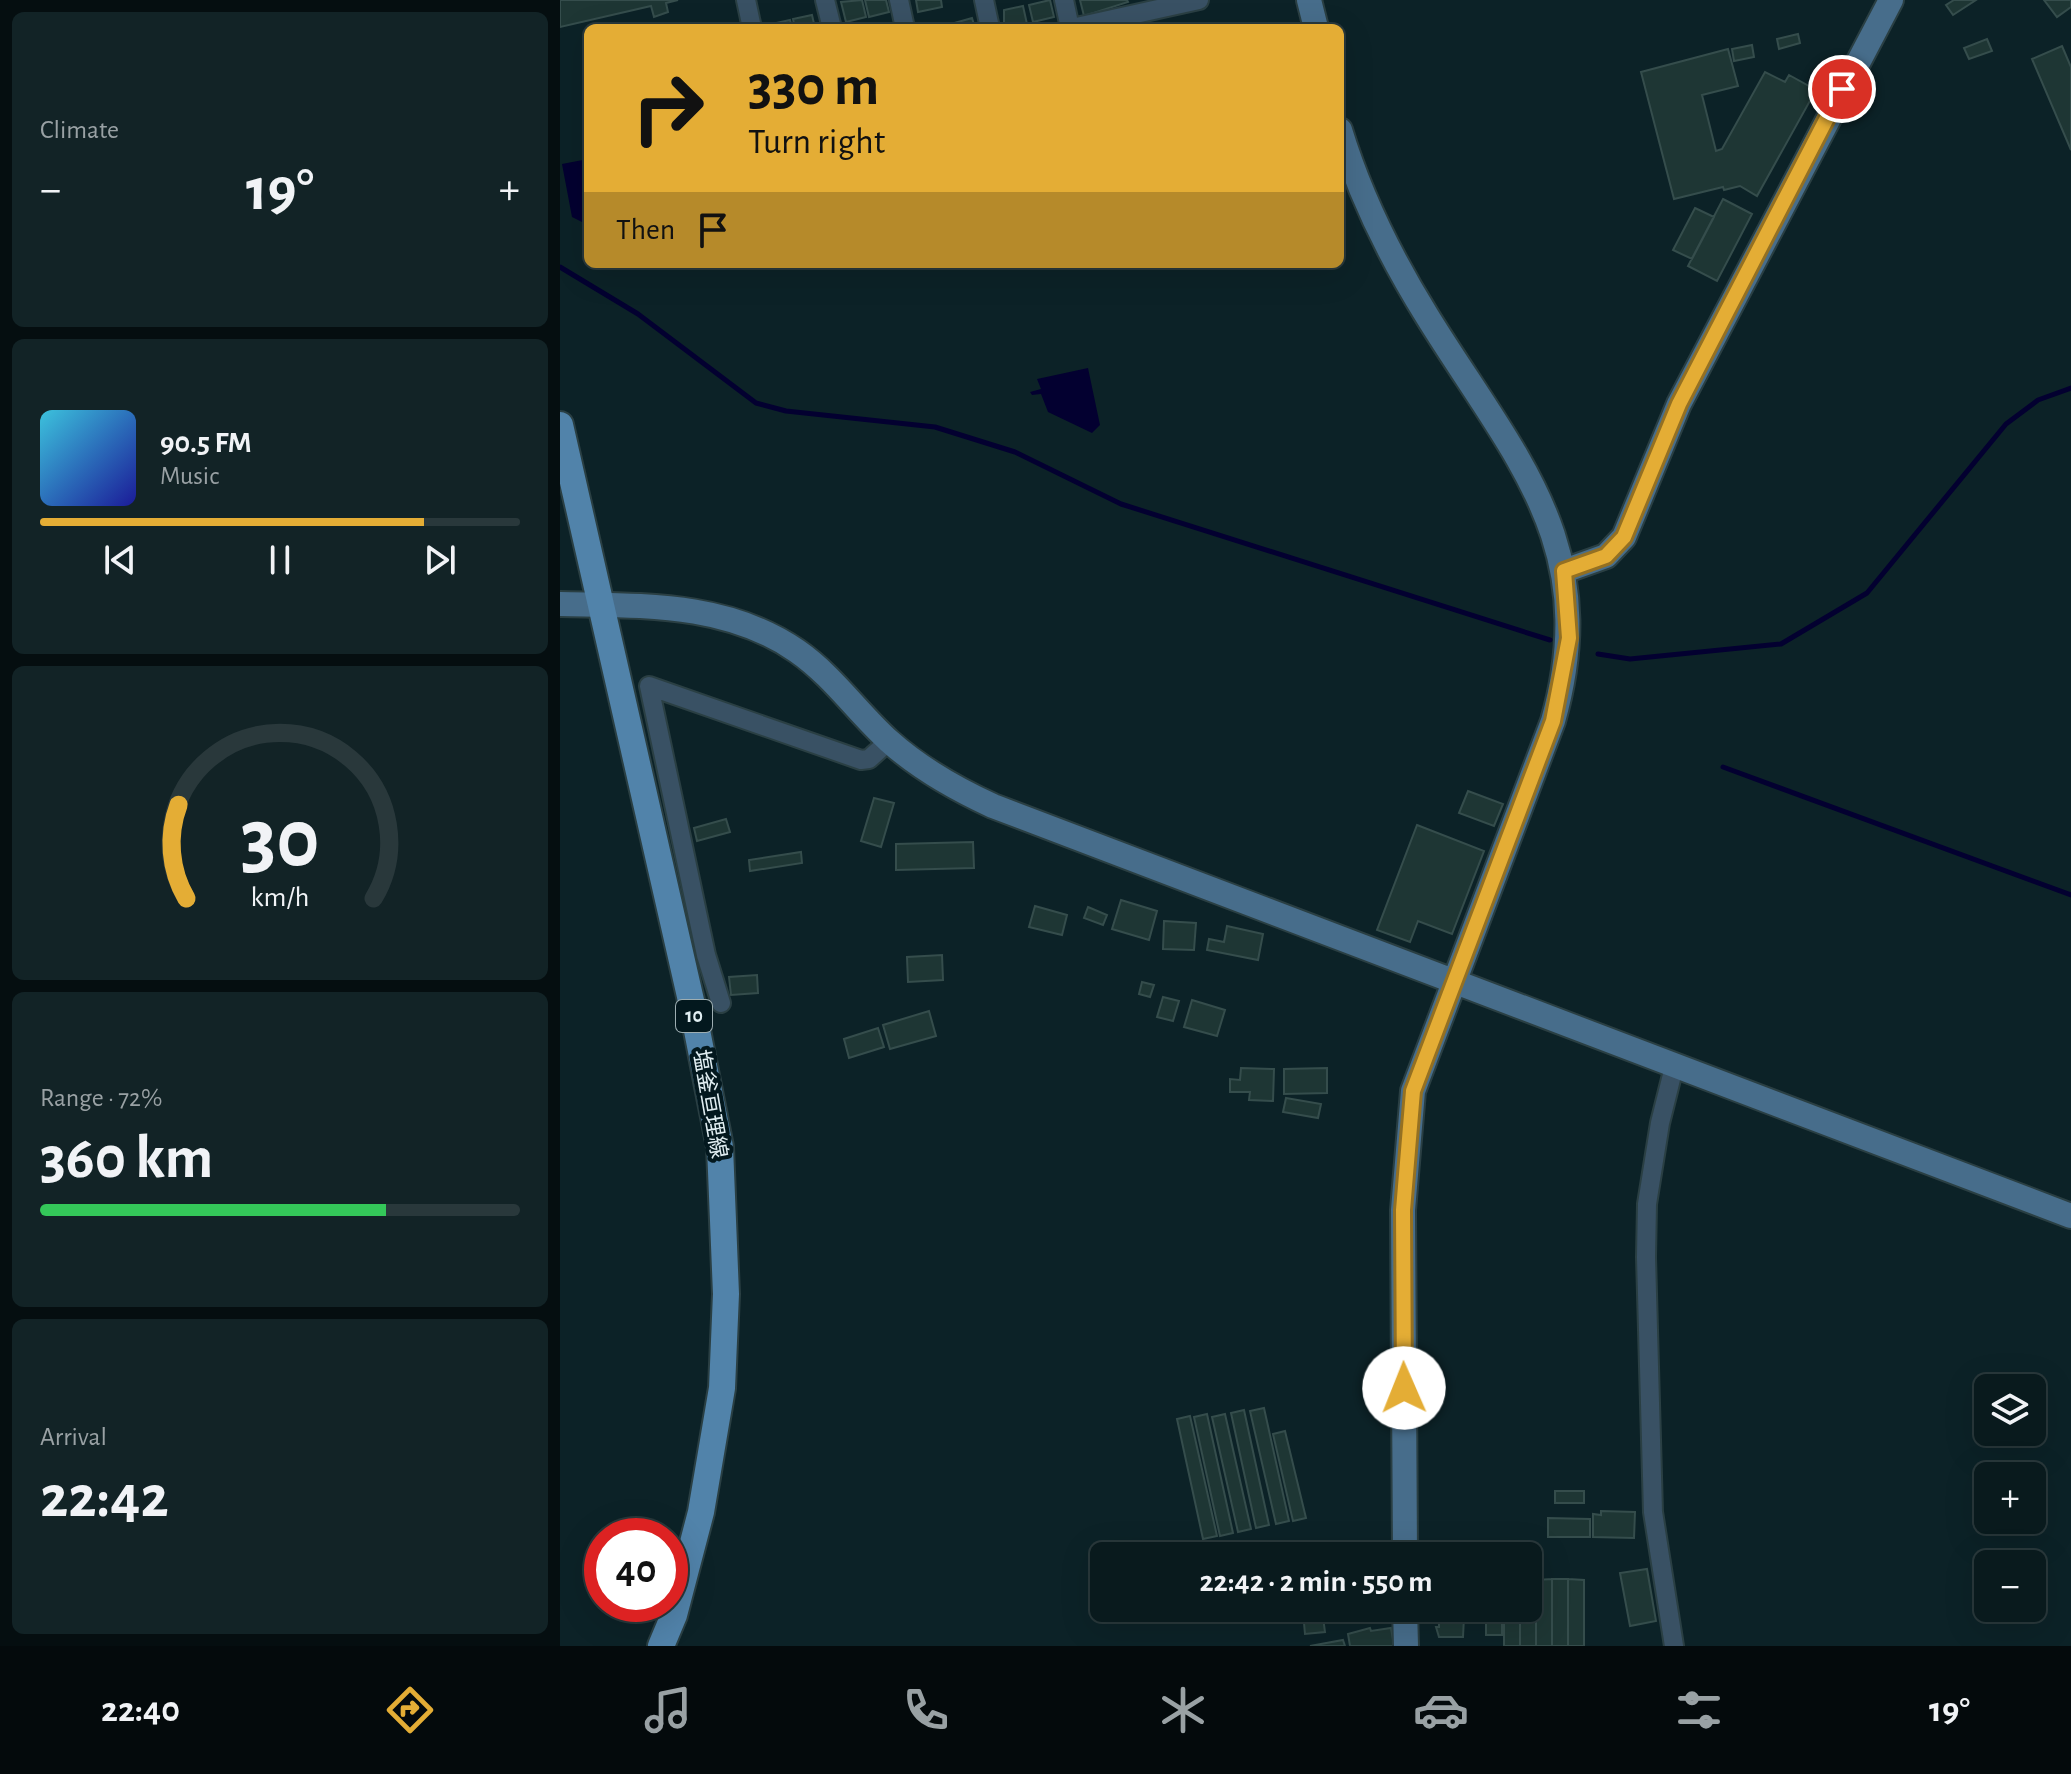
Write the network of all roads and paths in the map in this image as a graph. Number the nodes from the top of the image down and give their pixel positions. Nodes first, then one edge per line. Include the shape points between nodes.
1 (746, 0) edge
2 (825, 0) edge
3 (899, 0) edge
4 (984, 0) edge
5 (1064, 0) edge
6 (1199, 0) edge
7 (1309, 0) edge
8 (1891, 0) edge
9 (751, 24) edge
10 (831, 24) edge
11 (904, 24) edge
12 (989, 24) edge
13 (1070, 24) edge
14 (1089, 24) edge
15 (1315, 24) edge
16 (1344, 141) edge
17 (560, 425) edge
18 (1564, 571) junction
19 (560, 604) edge
20 (603, 605) junction
21 (889, 741) junction
22 (1456, 980) junction
23 (721, 1003) dead end
24 (1675, 1063) junction
25 (2071, 1216) edge
26 (1405, 1542) edge
27 (1405, 1622) edge
28 (661, 1646) edge
29 (1406, 1646) edge
30 (1674, 1646) edge

1 - 9 street
2 - 10 street
3 - 11 street
4 - 12 street
5 - 13 street
6 - 14 street
7 - 15 street
8 - 18 street via 1679,404 1624,537 1606,556
16 - 18 street via 1401,272 1542,503
17 - 20 main road, 塩釜亘理線 / 10
18 - 22 street via 1569,638 1561,691
19 - 20 street
20 - 21 street via 715,614 756,629 797,651
20 - 28 main road, 塩釜亘理線 / 10 via 720,1147 726,1294 722,1388 701,1512
21 - 22 street via 993,806
21 - 23 street via 861,760 649,686
22 - 24 street
22 - 26 street via 1413,1091 1408,1131 1403,1210
24 - 25 street
24 - 30 street via 1647,1204 1646,1257 1653,1512
27 - 29 street

